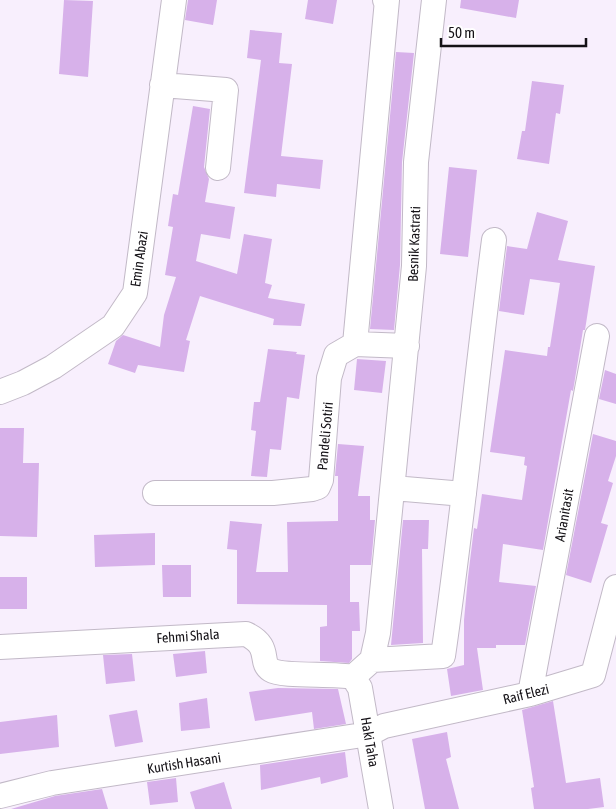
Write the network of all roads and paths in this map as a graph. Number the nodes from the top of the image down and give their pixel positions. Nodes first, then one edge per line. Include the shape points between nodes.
1 (174, 0) edge
2 (385, 0) edge
3 (434, 0) edge
4 (162, 85) junction
5 (218, 168) dead end
6 (494, 240) dead end
7 (597, 336) dead end
8 (355, 344) junction
9 (407, 346) junction
10 (0, 392) edge
11 (393, 488) junction
12 (155, 493) dead end
13 (464, 494) junction
14 (616, 587) edge
15 (0, 647) edge
16 (372, 660) junction
17 (353, 677) junction
18 (530, 694) junction
19 (369, 734) junction
20 (0, 796) edge
21 (381, 809) edge

1 - 4 street, Emin Abazi
2 - 8 street
3 - 9 street, Besnik Kastrati via 416,162 414,266
4 - 5 street via 226,90
4 - 10 street, Emin Abazi via 135,294 112,326 53,367
6 - 13 street
7 - 18 street, Arianitasit
8 - 9 street
8 - 12 street, Pandeli Sotiri via 336,355 333,361 318,487 273,493
9 - 11 street, Besnik Kastrati
11 - 13 street
11 - 16 street, Besnik Kastrati via 378,633
13 - 16 street via 443,656
14 - 18 street, Raif Elezi via 593,675
15 - 17 street, Fehmi Shala via 246,634 257,639 264,648 269,670 279,673 337,673
16 - 17 street
17 - 19 street, Haki Taha via 360,688
18 - 19 street, Raif Elezi via 384,726
19 - 20 street, Kurtish Hasani via 52,783
19 - 21 street, Haki Taha

